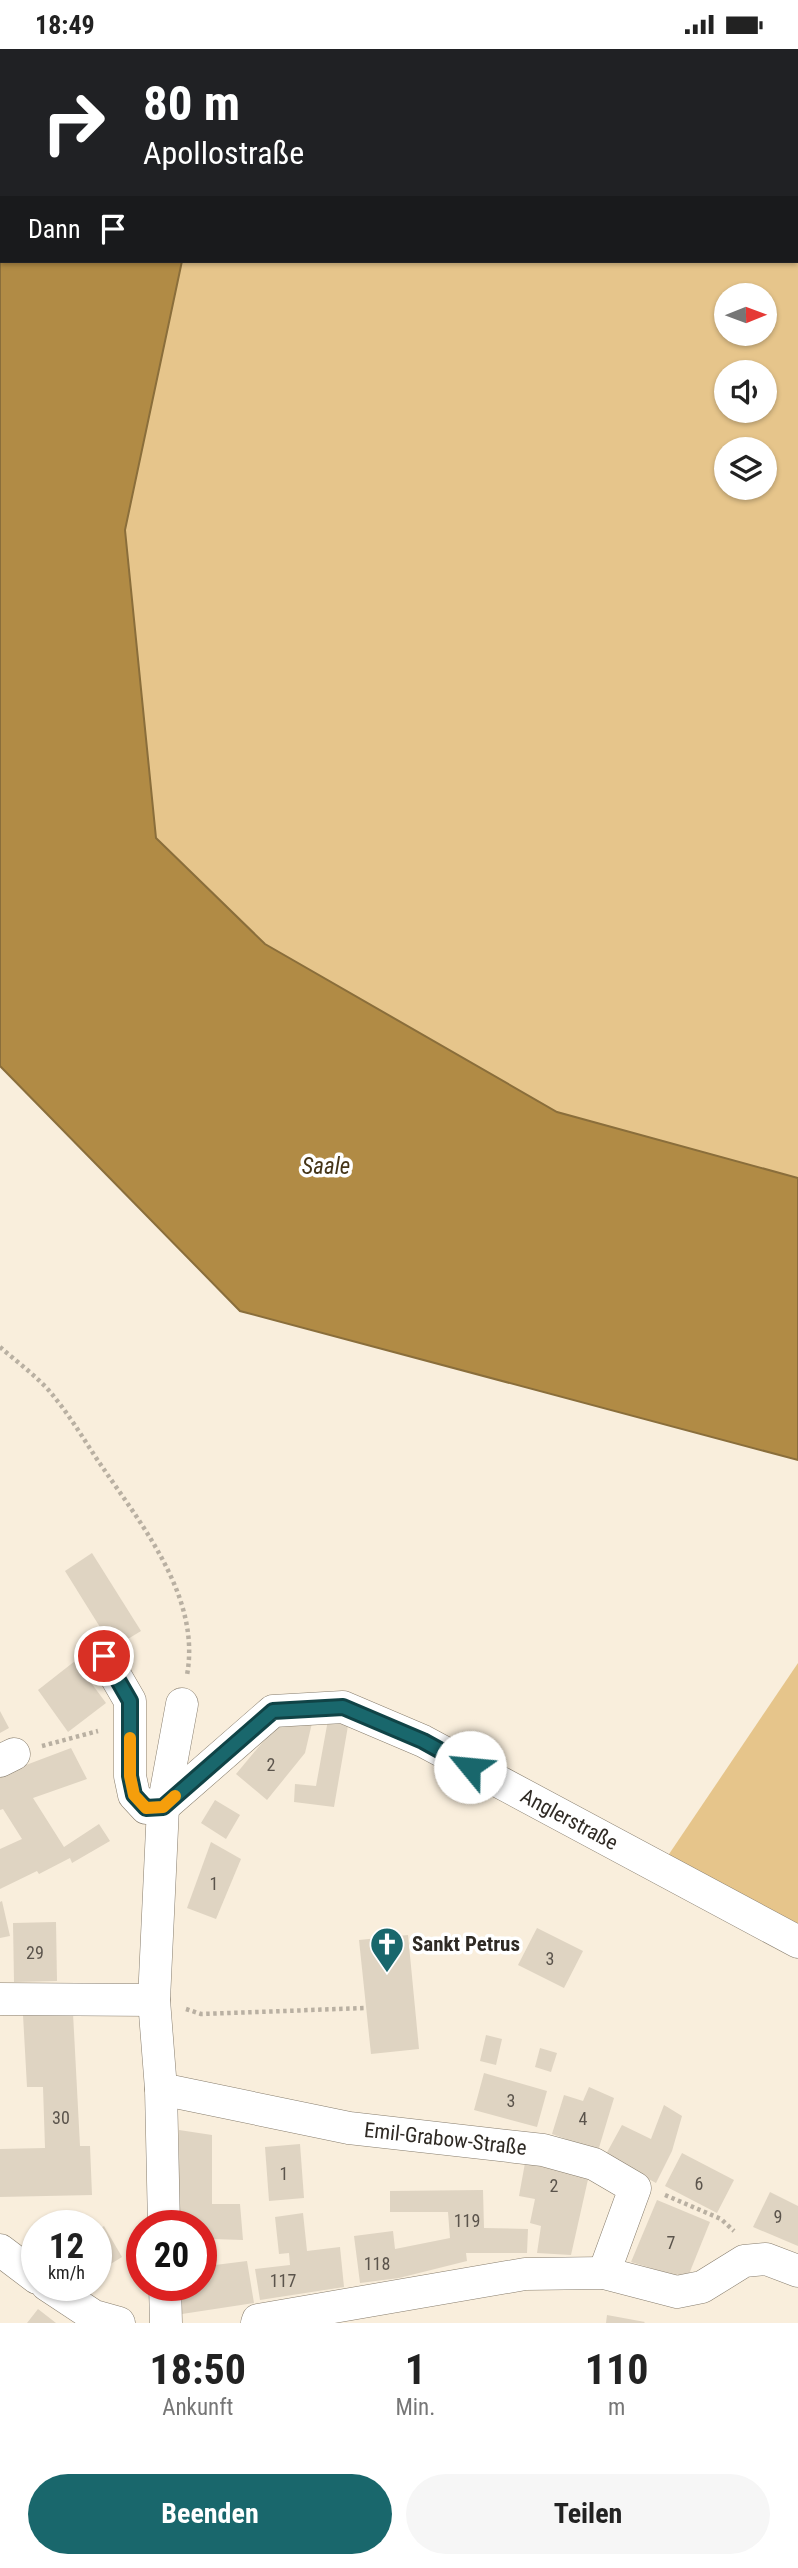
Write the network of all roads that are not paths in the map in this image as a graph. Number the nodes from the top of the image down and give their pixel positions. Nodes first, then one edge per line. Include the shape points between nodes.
1 (104, 1656) dead end
2 (182, 1704) road end
3 (163, 1807) junction
4 (798, 1942) edge
5 (0, 2000) edge
6 (154, 2000) junction
7 (161, 2089) junction
8 (164, 2210) edge
9 (0, 2251) edge
10 (21, 2266) edge
11 (798, 2271) edge
12 (604, 2273) junction
13 (71, 2301) edge
14 (165, 2301) edge
15 (119, 2323) edge
16 (166, 2323) edge
17 (257, 2323) edge

1 - 3 street via 130,1701 134,1795 146,1808
2 - 3 street
3 - 4 street, Anglerstraße via 273,1711 343,1707 423,1741
3 - 6 street
5 - 6 street
6 - 7 street
7 - 8 street
7 - 12 street, Emil-Grabow-Straße via 349,2128 543,2150 594,2164 635,2188
9 - 10 street
11 - 12 street via 766,2259 744,2261 702,2287 677,2292
12 - 17 street via 525,2274
13 - 15 street via 94,2316
14 - 16 street

